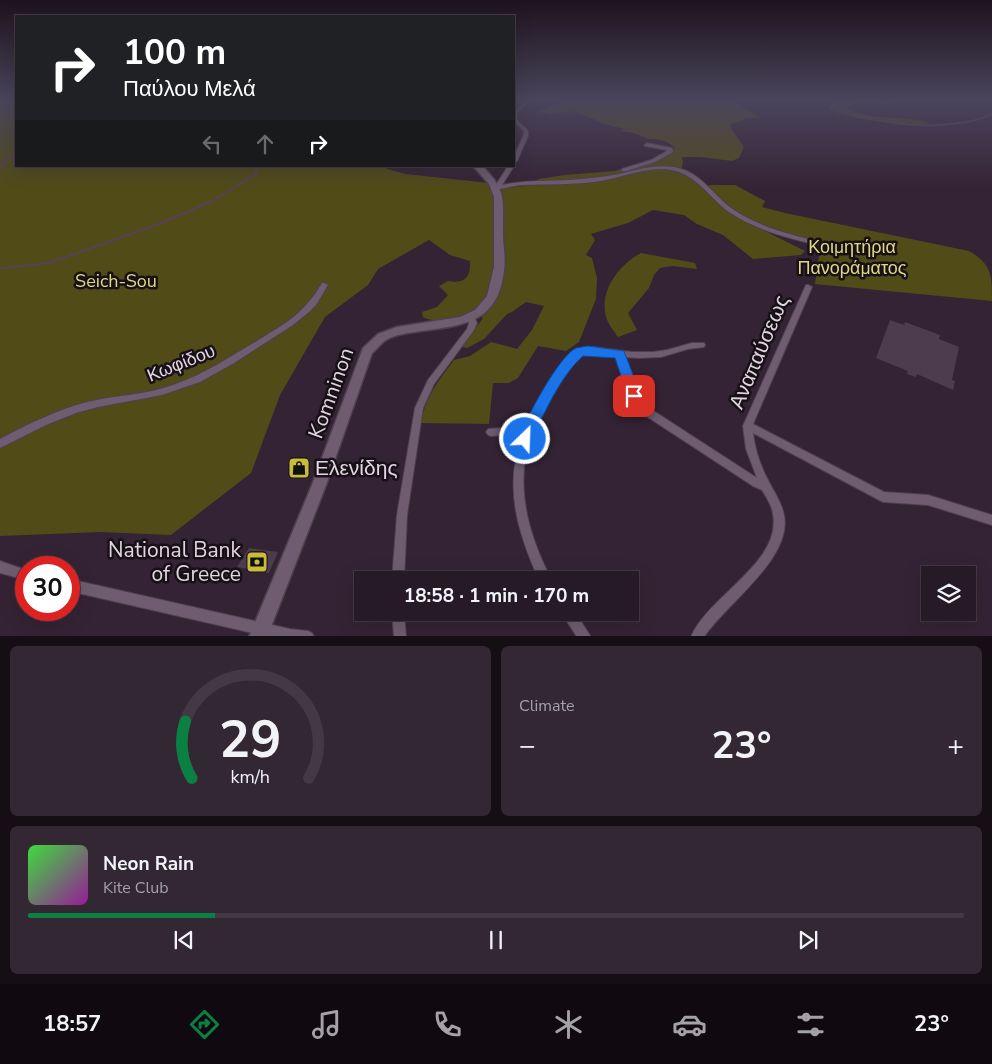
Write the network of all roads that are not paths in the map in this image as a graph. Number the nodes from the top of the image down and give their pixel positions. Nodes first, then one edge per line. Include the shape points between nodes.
1 (525, 130) edge
2 (647, 145) dead end
3 (515, 159) edge
4 (478, 167) edge
5 (510, 167) edge
6 (606, 178) junction
7 (497, 188) junction
8 (818, 243) dead end
9 (324, 285) dead end
10 (808, 287) dead end
11 (471, 318) junction
12 (701, 345) dead end
13 (620, 354) junction
14 (748, 426) junction
15 (528, 430) junction
16 (491, 432) dead end
17 (0, 444) edge
18 (765, 486) junction
19 (992, 520) edge
20 (0, 567) edge
21 (399, 571) edge
22 (542, 571) edge
23 (15, 572) edge
24 (80, 588) edge
25 (399, 621) edge
26 (573, 621) edge
27 (260, 632) edge
28 (308, 636) edge
29 (400, 636) edge
30 (585, 636) edge
31 (696, 636) edge

1 - 3 street via 526,136
2 - 6 street via 664,147 670,152
4 - 7 main road
5 - 7 street
6 - 7 street
6 - 8 street via 654,168 680,170 699,181 741,217 776,233
7 - 11 main road via 498,281 488,303
9 - 17 street, Κωφίδου via 318,298 300,317 196,380 154,394 67,412
10 - 14 street, Αναπαύσεως
11 - 21 street via 470,330 431,382 419,408 402,515
11 - 27 main road, Komninon via 389,333 367,351 319,485
12 - 13 street via 658,354
13 - 15 street via 588,350 578,353 562,372
13 - 18 street via 632,392 643,409
14 - 18 street, Αναπαύσεως via 751,450
14 - 19 street via 883,497 928,500
15 - 16 street
15 - 22 street via 518,465 518,495 525,531
18 - 31 street, Αναπαύσεως via 779,518 776,543 762,563 708,617
20 - 23 street
24 - 27 street
25 - 29 street
26 - 30 street
27 - 28 street

